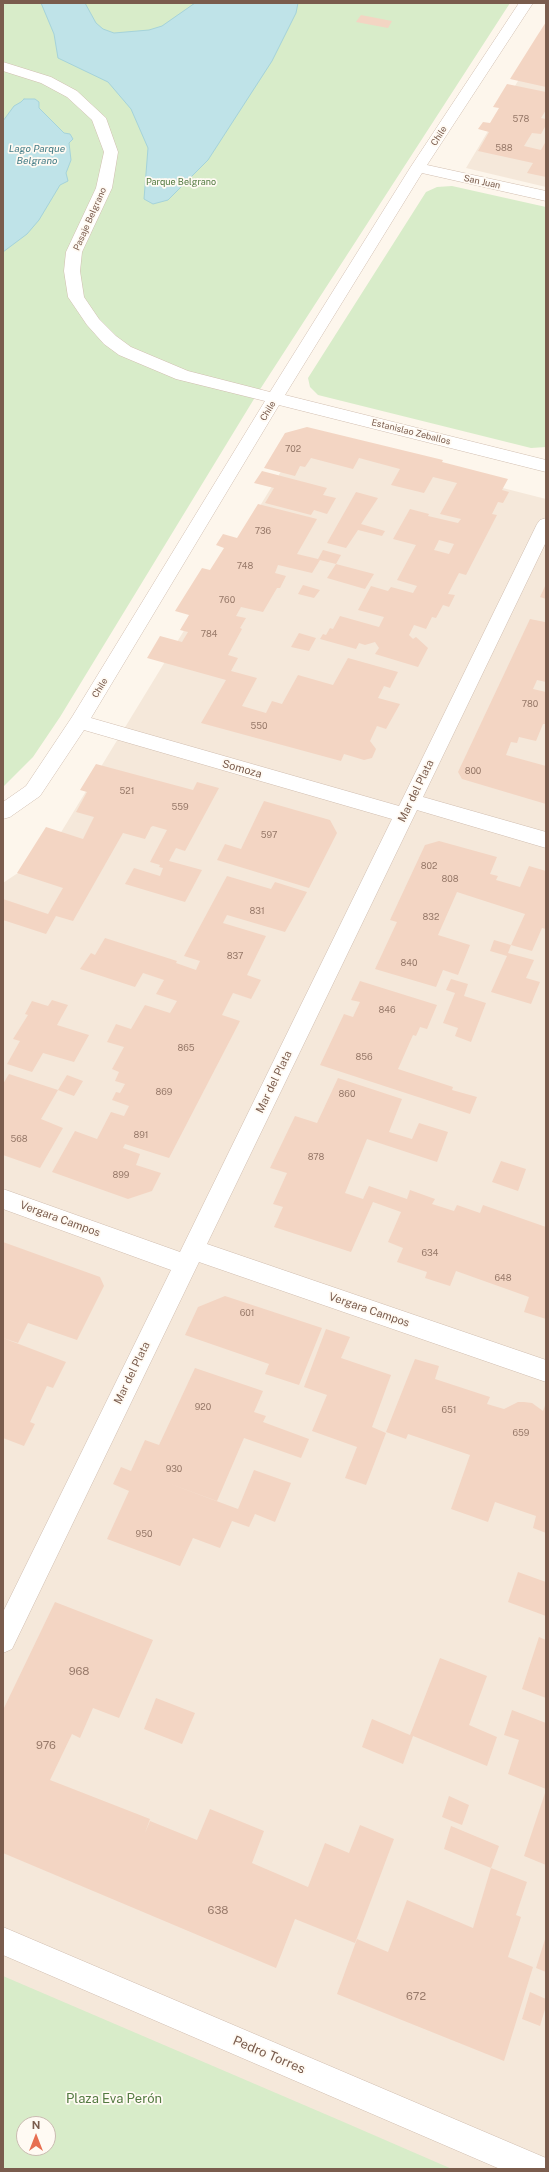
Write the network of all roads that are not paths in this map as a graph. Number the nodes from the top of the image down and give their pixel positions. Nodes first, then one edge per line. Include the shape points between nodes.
1 (526, 3) edge
2 (3, 66) edge
3 (418, 168) junction
4 (546, 196) edge
5 (275, 398) junction
6 (546, 466) edge
7 (546, 524) edge
8 (79, 722) junction
9 (408, 808) junction
10 (3, 812) edge
11 (546, 840) edge
12 (3, 1199) edge
13 (188, 1257) junction
14 (546, 1371) edge
15 (3, 1640) edge
16 (3, 1941) edge
17 (534, 2169) edge

1 - 3 street, Chile
2 - 5 street, Pasaje Belgrano via 46,80 72,94 99,118 111,152 104,188 74,252 72,271 76,297 93,322 125,351 182,376
3 - 4 street, San Juan
3 - 5 street, Chile
5 - 6 street, Estanislao Zeballos
5 - 8 street, Chile
7 - 9 street, Mar del Plata
8 - 9 street, Somoza
8 - 10 street, Chile via 33,791
9 - 11 street, Somoza
9 - 13 street, Mar del Plata
12 - 13 street, Vergara Campos
13 - 14 street, Vergara Campos
13 - 15 street, Mar del Plata
16 - 17 street, Pedro Torres

